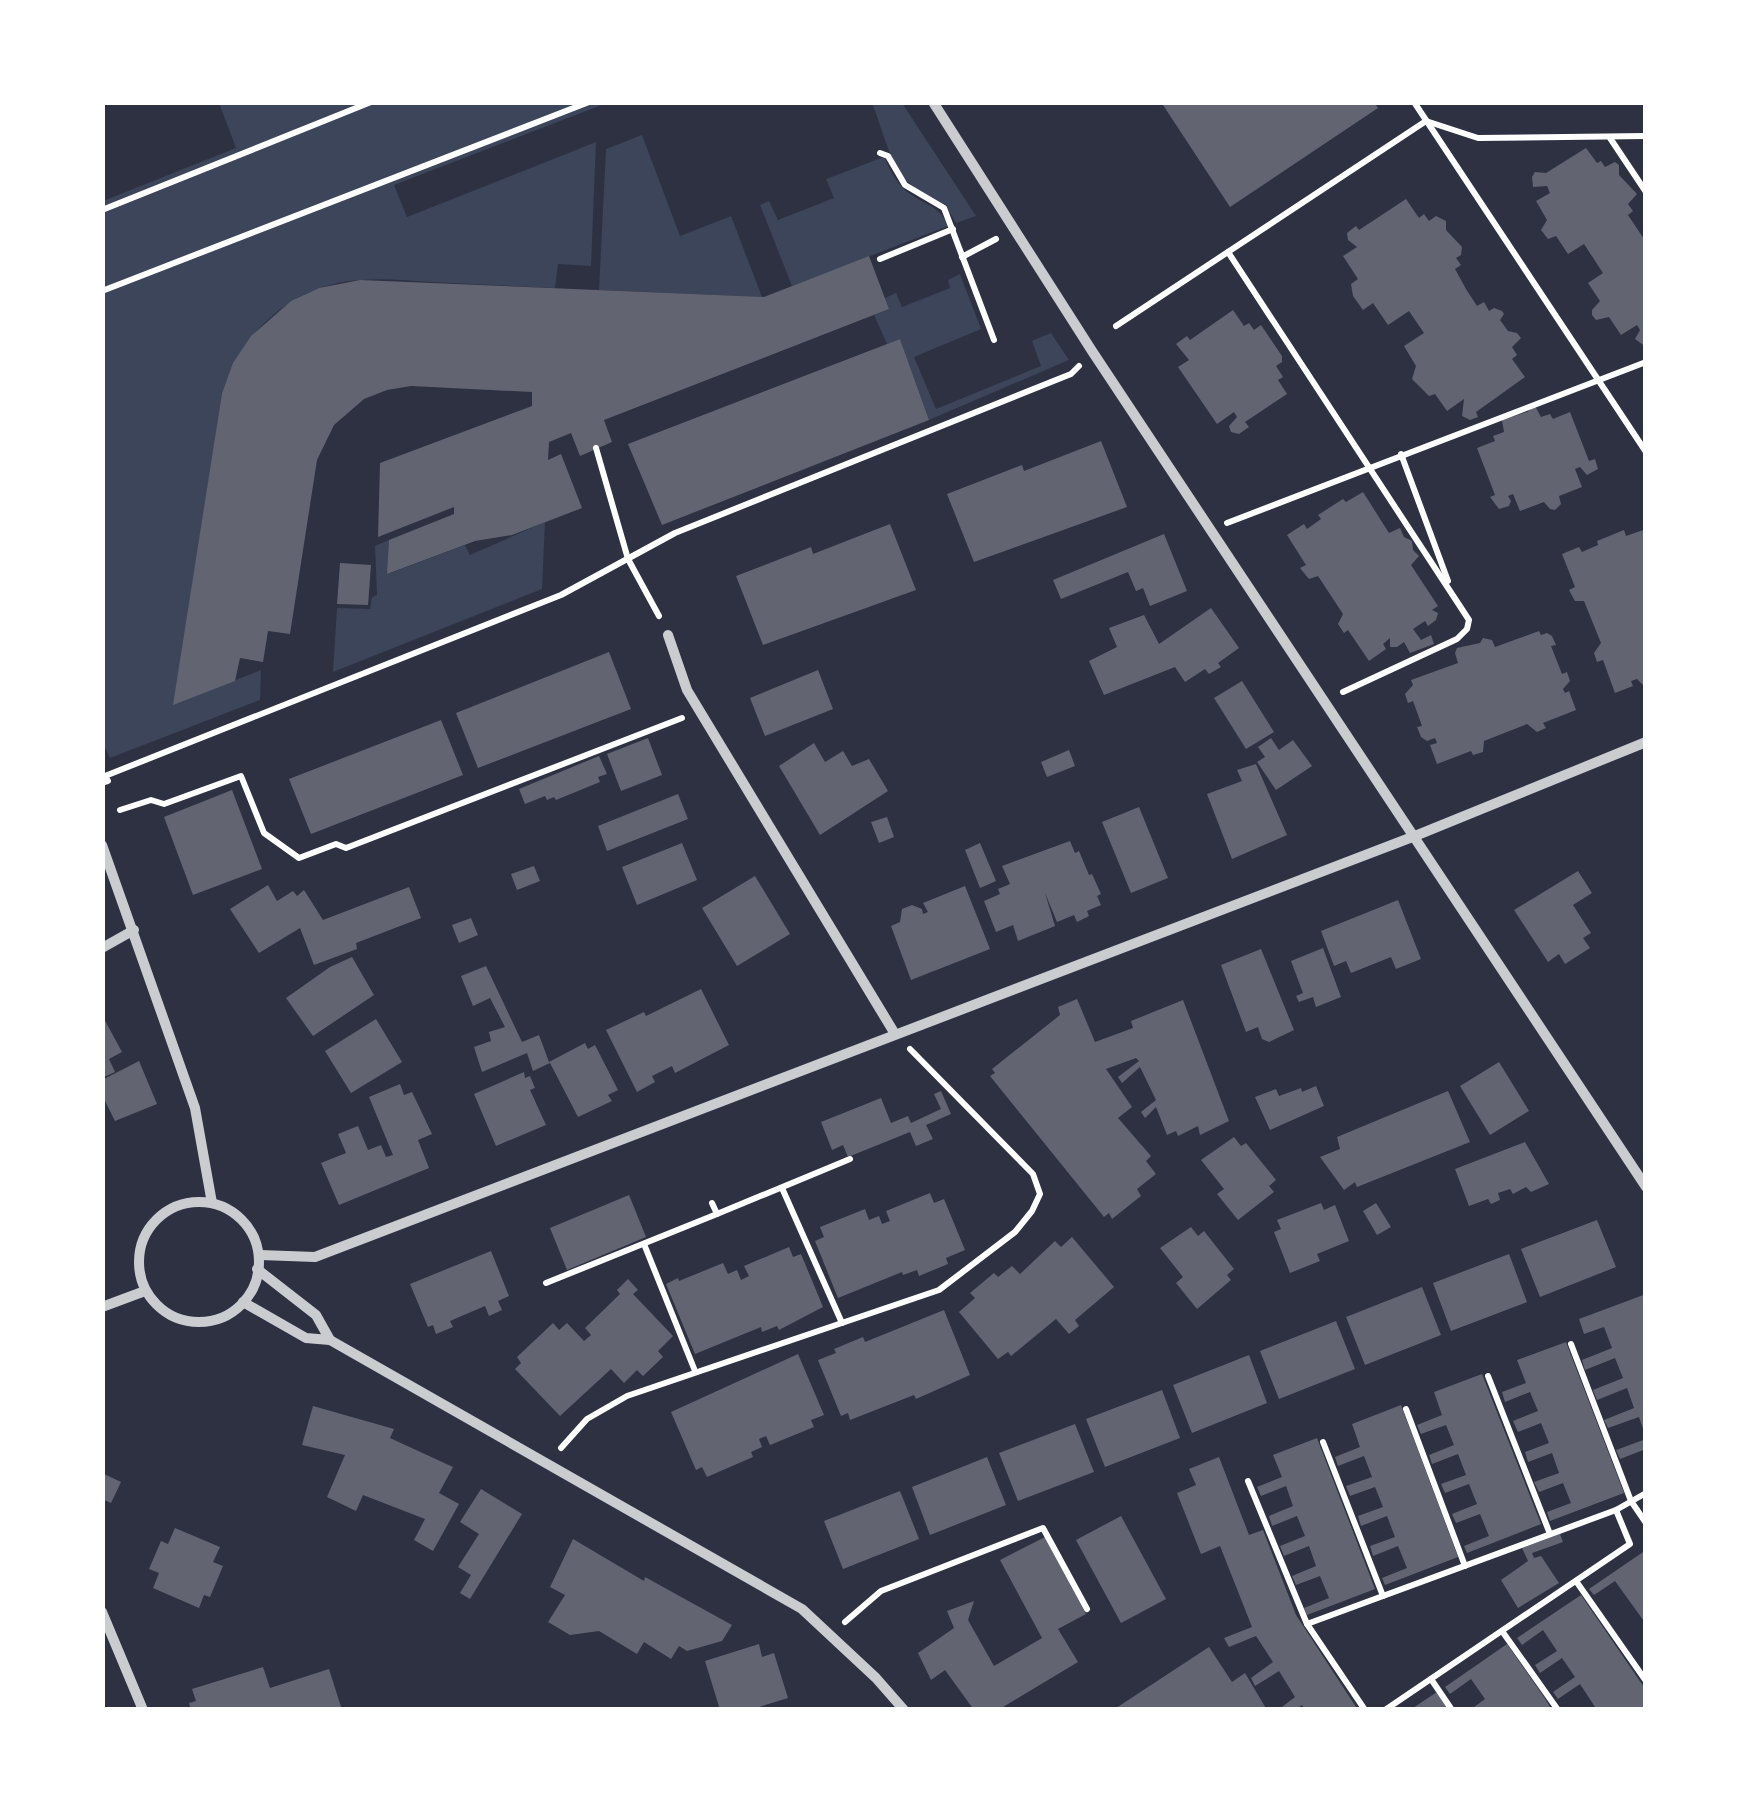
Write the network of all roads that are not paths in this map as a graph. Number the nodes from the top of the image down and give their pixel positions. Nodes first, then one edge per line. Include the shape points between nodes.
1 (933, 102) edge
2 (668, 635) dead end
3 (1646, 742) edge
4 (1414, 836) junction
5 (102, 844) edge
6 (134, 930) junction
7 (102, 948) edge
8 (896, 1034) junction
9 (1646, 1187) edge
10 (212, 1202) junction
11 (260, 1256) junction
12 (258, 1268) junction
13 (145, 1290) junction
14 (243, 1302) junction
15 (102, 1307) edge
16 (330, 1340) junction
17 (102, 1612) edge
18 (143, 1710) edge
19 (904, 1710) edge

1 - 4 street
2 - 8 street via 688,690
3 - 4 street
4 - 8 street
4 - 9 street
5 - 6 street
6 - 7 street
6 - 10 street via 195,1108
8 - 11 street via 315,1257
10 - 11 street via 242,1218
10 - 13 street via 161,1214 141,1243
11 - 12 street
12 - 14 street
12 - 16 street via 316,1316
13 - 14 street via 172,1316 206,1323
13 - 15 street
14 - 16 street via 306,1338
16 - 19 street via 802,1609
17 - 18 street

